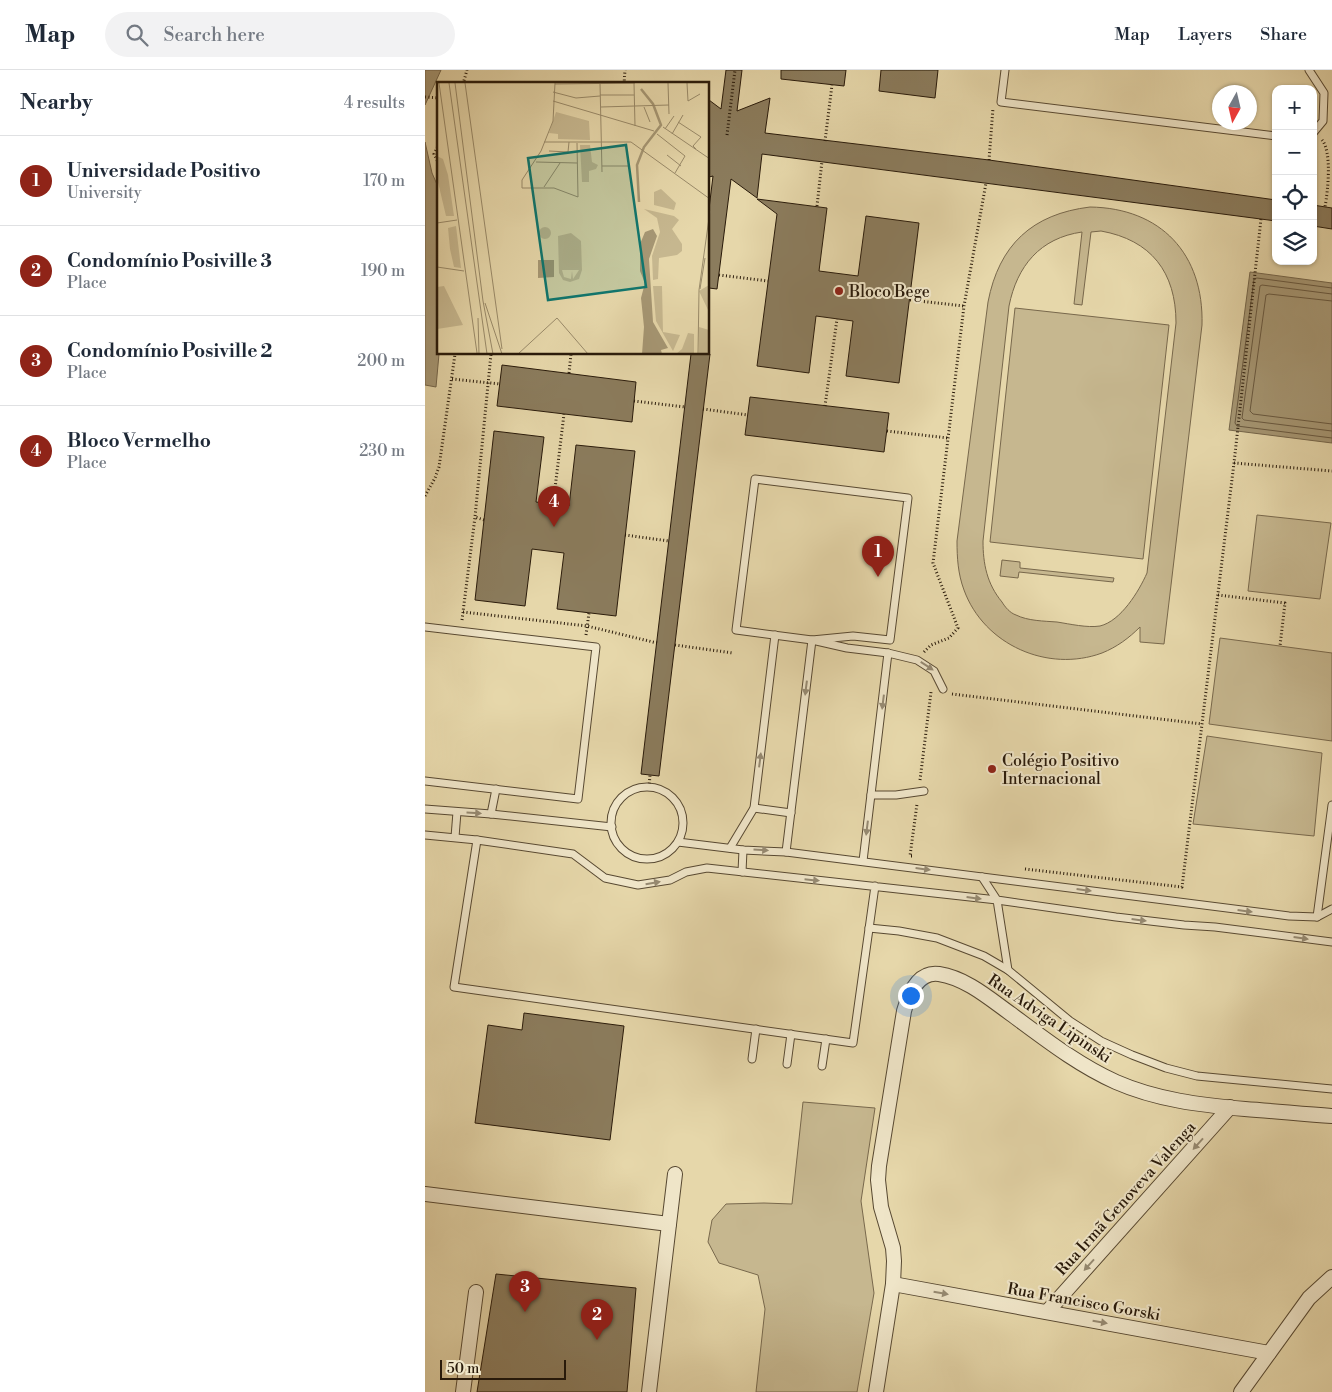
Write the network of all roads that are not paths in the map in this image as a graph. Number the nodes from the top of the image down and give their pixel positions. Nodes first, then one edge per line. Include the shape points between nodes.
1 (1005, 70) edge
2 (1309, 70) edge
3 (1316, 130) edge
4 (1272, 136) edge
5 (425, 627) edge
6 (775, 635) junction
7 (812, 640) junction
8 (888, 653) junction
9 (941, 691) road end
10 (425, 781) edge
11 (496, 789) junction
12 (921, 791) road end
13 (871, 796) junction
14 (1332, 805) edge
15 (754, 808) junction
16 (425, 809) edge
17 (457, 812) junction
18 (791, 813) junction
19 (491, 814) junction
20 (611, 827) junction
21 (425, 835) edge
22 (455, 837) junction
23 (477, 840) junction
24 (678, 842) junction
25 (730, 848) junction
26 (743, 850) junction
27 (786, 852) junction
28 (863, 861) junction
29 (741, 872) junction
30 (982, 877) junction
31 (875, 886) junction
32 (997, 900) junction
33 (1332, 909) edge
34 (1317, 917) junction
35 (869, 928) junction
36 (1332, 942) edge
37 (1008, 970) junction
38 (756, 1029) junction
39 (791, 1034) junction
40 (826, 1039) junction
41 (752, 1059) dead end
42 (787, 1064) dead end
43 (823, 1066) dead end
44 (1332, 1090) edge
45 (1230, 1107) junction
46 (1332, 1116) edge
47 (675, 1174) dead end
48 (425, 1194) edge
49 (669, 1224) junction
50 (1332, 1277) edge
51 (893, 1284) junction
52 (475, 1292) dead end
53 (1047, 1312) junction
54 (1269, 1353) junction
55 (463, 1392) edge
56 (649, 1392) edge
57 (876, 1392) edge
58 (1241, 1392) edge

1 - 4 lane via 1001,102
2 - 3 lane via 1324,93 1323,121
5 - 11 lane via 596,647 579,799
6 - 7 lane
6 - 7 lane via 736,630 755,479 909,498 891,640 853,636
15 -> 6 lane
7 - 8 lane
7 -> 18 lane
8 -> 9 lane via 917,660 934,671
8 -> 13 lane
10 - 11 lane
11 - 19 lane
12 - 13 lane
13 -> 28 lane
14 - 34 lane
15 - 18 lane
15 - 25 lane
16 - 17 lane
17 -> 19 lane
17 - 22 lane
18 - 27 lane
19 - 20 lane
20 - 24 lane via 620,847 639,858 661,857
20 - 24 lane via 614,809 625,794 633,789 654,787 675,798 681,808 683,832
21 - 22 lane
22 - 23 lane
23 -> 29 lane via 573,854 605,878 638,885 670,880 686,872 707,868
23 - 38 lane via 454,987
24 - 25 lane
25 - 26 lane
26 -> 27 lane
26 - 29 lane
27 - 28 lane
28 -> 30 lane
29 -> 31 lane
30 - 32 lane
30 -> 34 lane
31 -> 32 lane
31 - 35 lane
32 -> 36 lane
32 - 37 lane
33 - 34 lane
35 - 37 lane via 937,938 984,956
35 - 40 lane via 853,1043
37 - 44 lane via 1070,1021 1101,1041 1166,1068 1197,1076
38 - 39 lane
38 - 41 lane
39 - 40 lane
39 - 42 lane
40 - 43 lane
45 - 46 street, Rua Adviga Lipinski
45 - 51 street, Rua Adviga Lipinski via 1167,1099 1116,1082 1067,1054 971,986 952,977 927,975 918,981 904,1011 879,1166 881,1207 893,1248
45 -> 53 street, Rua Irmã Genoveva Valenga
47 - 49 street
48 - 49 street
49 - 56 street
50 - 54 street via 1309,1298
51 -> 53 street, Rua Francisco Gorski
51 - 57 street
52 - 55 street
53 -> 54 street, Rua Francisco Gorski
54 - 58 street

